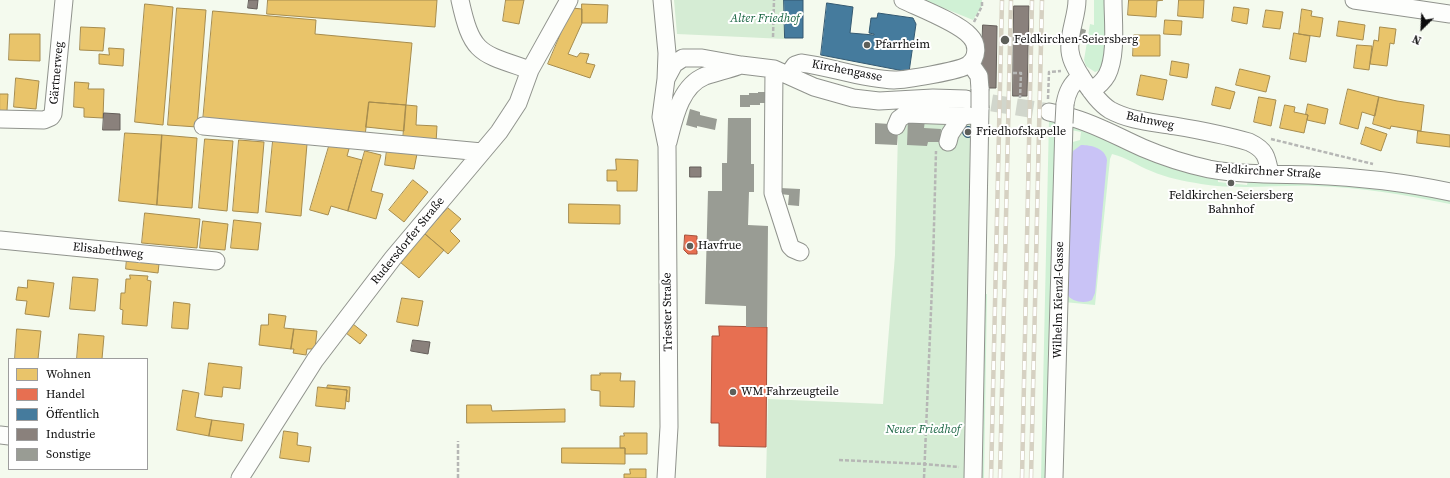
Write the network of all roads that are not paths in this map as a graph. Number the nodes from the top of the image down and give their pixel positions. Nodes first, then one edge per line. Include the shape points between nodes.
1 (64, 0) edge
2 (460, 0) edge
3 (569, 0) edge
4 (662, 0) edge
5 (903, 0) edge
6 (1077, 0) edge
7 (1113, 0) edge
8 (1354, 0) edge
9 (1450, 14) edge
10 (671, 58) junction
11 (970, 63) junction
12 (741, 65) junction
13 (530, 70) junction
14 (781, 72) junction
15 (1081, 76) junction
16 (691, 86) junction
17 (1091, 91) junction
18 (975, 107) junction
19 (1059, 112) junction
20 (962, 116) junction
21 (0, 119) edge
22 (203, 126) dead end
23 (896, 126) dead end
24 (948, 142) road end
25 (667, 146) junction
26 (482, 152) junction
27 (1270, 174) junction
28 (1450, 192) edge
29 (0, 240) edge
30 (800, 252) dead end
31 (216, 261) dead end
32 (973, 473) edge
33 (240, 478) edge
34 (666, 478) edge
35 (1054, 478) edge

1 - 21 street, Gärtnerweg via 51,118
2 - 13 street via 470,37 479,49 490,57
3 - 13 street, Rudersdorfer Straße
4 - 10 street
5 - 11 street via 969,34 976,50
6 - 15 street, Bahnweg via 1069,45 1072,61
7 - 17 street via 1110,68 1102,82
8 - 9 street
10 - 12 street via 702,58
10 - 16 street
10 - 25 street via 661,117
11 - 14 street, Kirchengasse via 958,69 895,80 860,76 801,63
11 - 18 street, bridge via 979,76 980,89
12 - 14 street
12 - 16 street via 704,77
13 - 26 street, Rudersdorfer Straße via 518,102 499,132
14 - 18 street via 828,92 865,100 933,98
14 - 30 street via 773,193 790,246
15 - 17 street, Bahnweg
15 - 19 street, Wilhelm Kienzl-Gasse via 1069,88
16 - 25 street via 677,109
17 - 27 street, Bahnweg via 1109,109 1135,120 1231,137 1256,145 1265,154
18 - 20 street
18 - 32 street
19 - 27 street, Feldkirchner Straße via 1181,162 1222,171
19 - 35 street, Wilhelm Kienzl-Gasse
20 - 23 street via 906,114 899,119
20 - 24 street via 950,134
22 - 26 street
25 - 34 street, Triester Straße via 669,427
26 - 33 street, Rudersdorfer Straße via 393,258 315,360
27 - 28 street, Feldkirchner Straße via 1339,176
29 - 31 street, Elisabethweg

